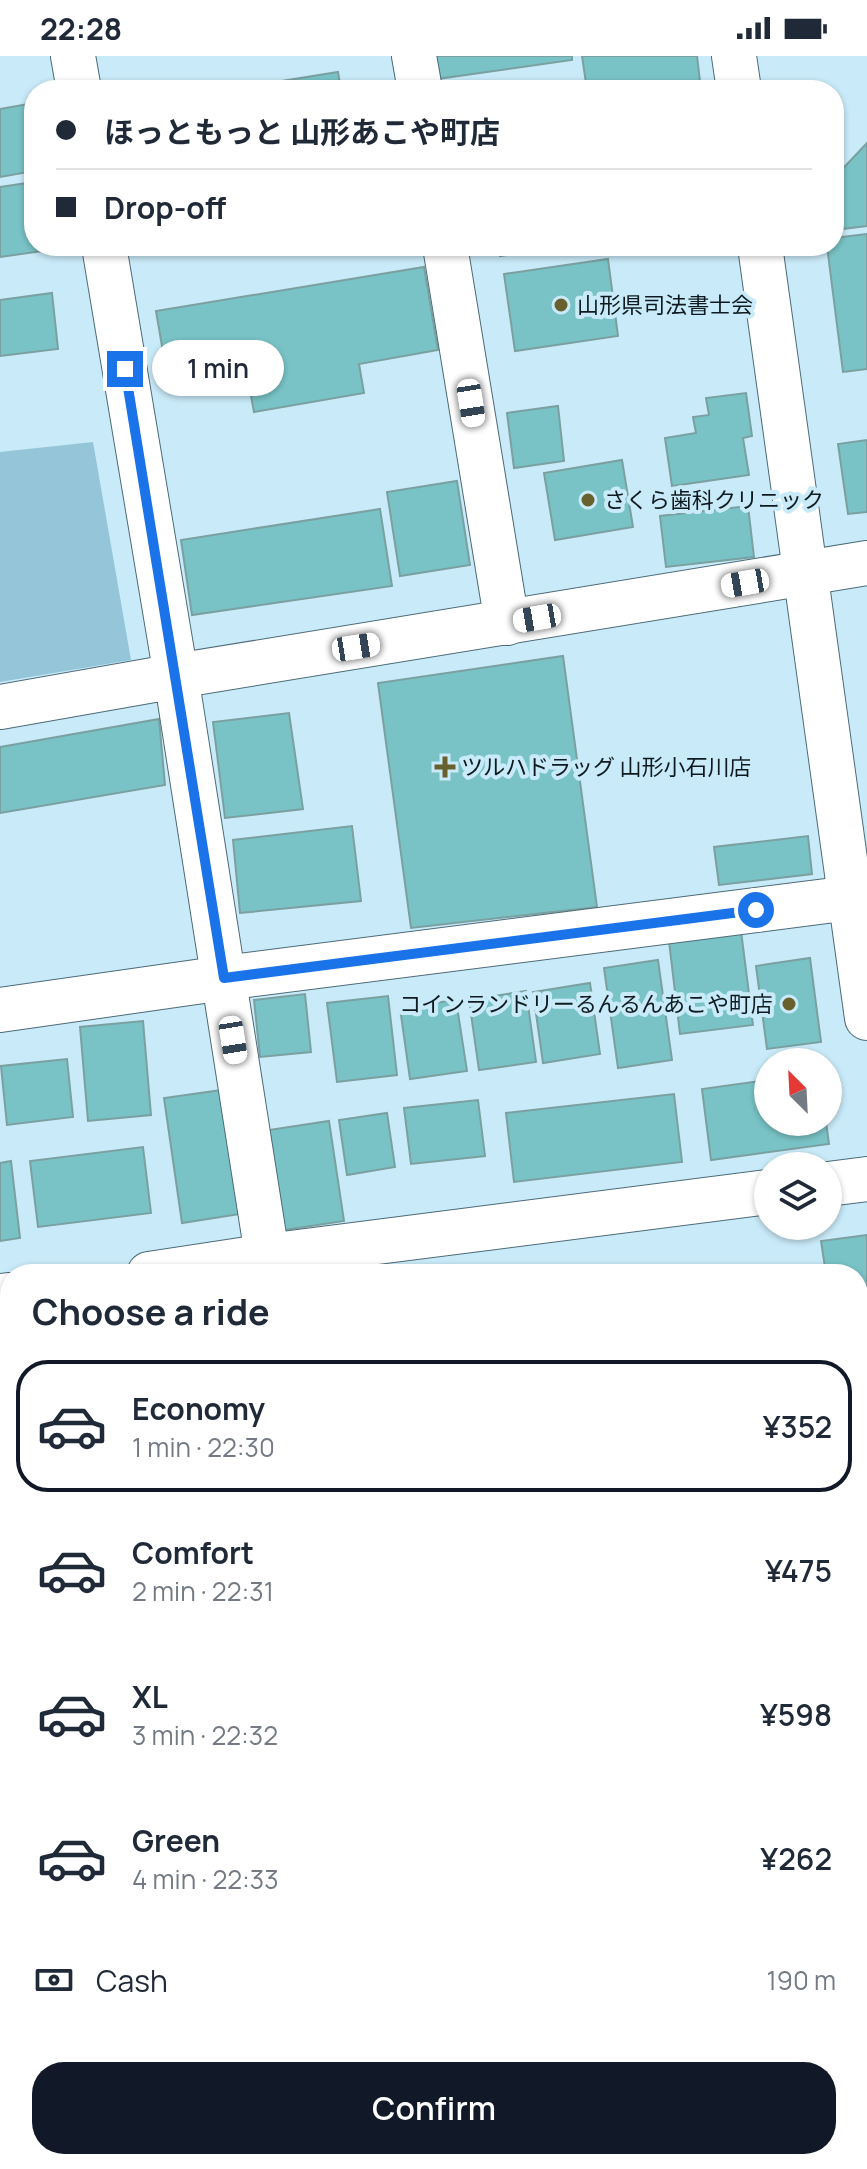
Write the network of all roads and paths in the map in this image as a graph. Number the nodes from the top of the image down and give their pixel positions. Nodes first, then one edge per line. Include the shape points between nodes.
1 (73, 56) edge
2 (414, 56) edge
3 (734, 56) edge
4 (77, 80) edge
5 (418, 80) edge
6 (738, 80) edge
7 (106, 256) edge
8 (447, 256) edge
9 (761, 256) edge
10 (867, 563) edge
11 (805, 573) junction
12 (507, 623) junction
13 (176, 676) junction
14 (0, 707) edge
15 (850, 898) junction
16 (224, 978) junction
17 (0, 1010) edge
18 (867, 1018) edge
19 (867, 1179) edge
20 (842, 1182) edge
21 (754, 1194) edge
22 (269, 1264) edge
23 (276, 1264) edge

1 - 4 street
2 - 5 street
3 - 6 street
7 - 13 street
8 - 12 street
9 - 11 street
10 - 11 street
11 - 12 street
11 - 15 street
12 - 13 street
13 - 14 street
13 - 16 street
15 - 16 street
15 - 18 street
16 - 17 street
16 - 22 street
19 - 20 street
21 - 23 street

